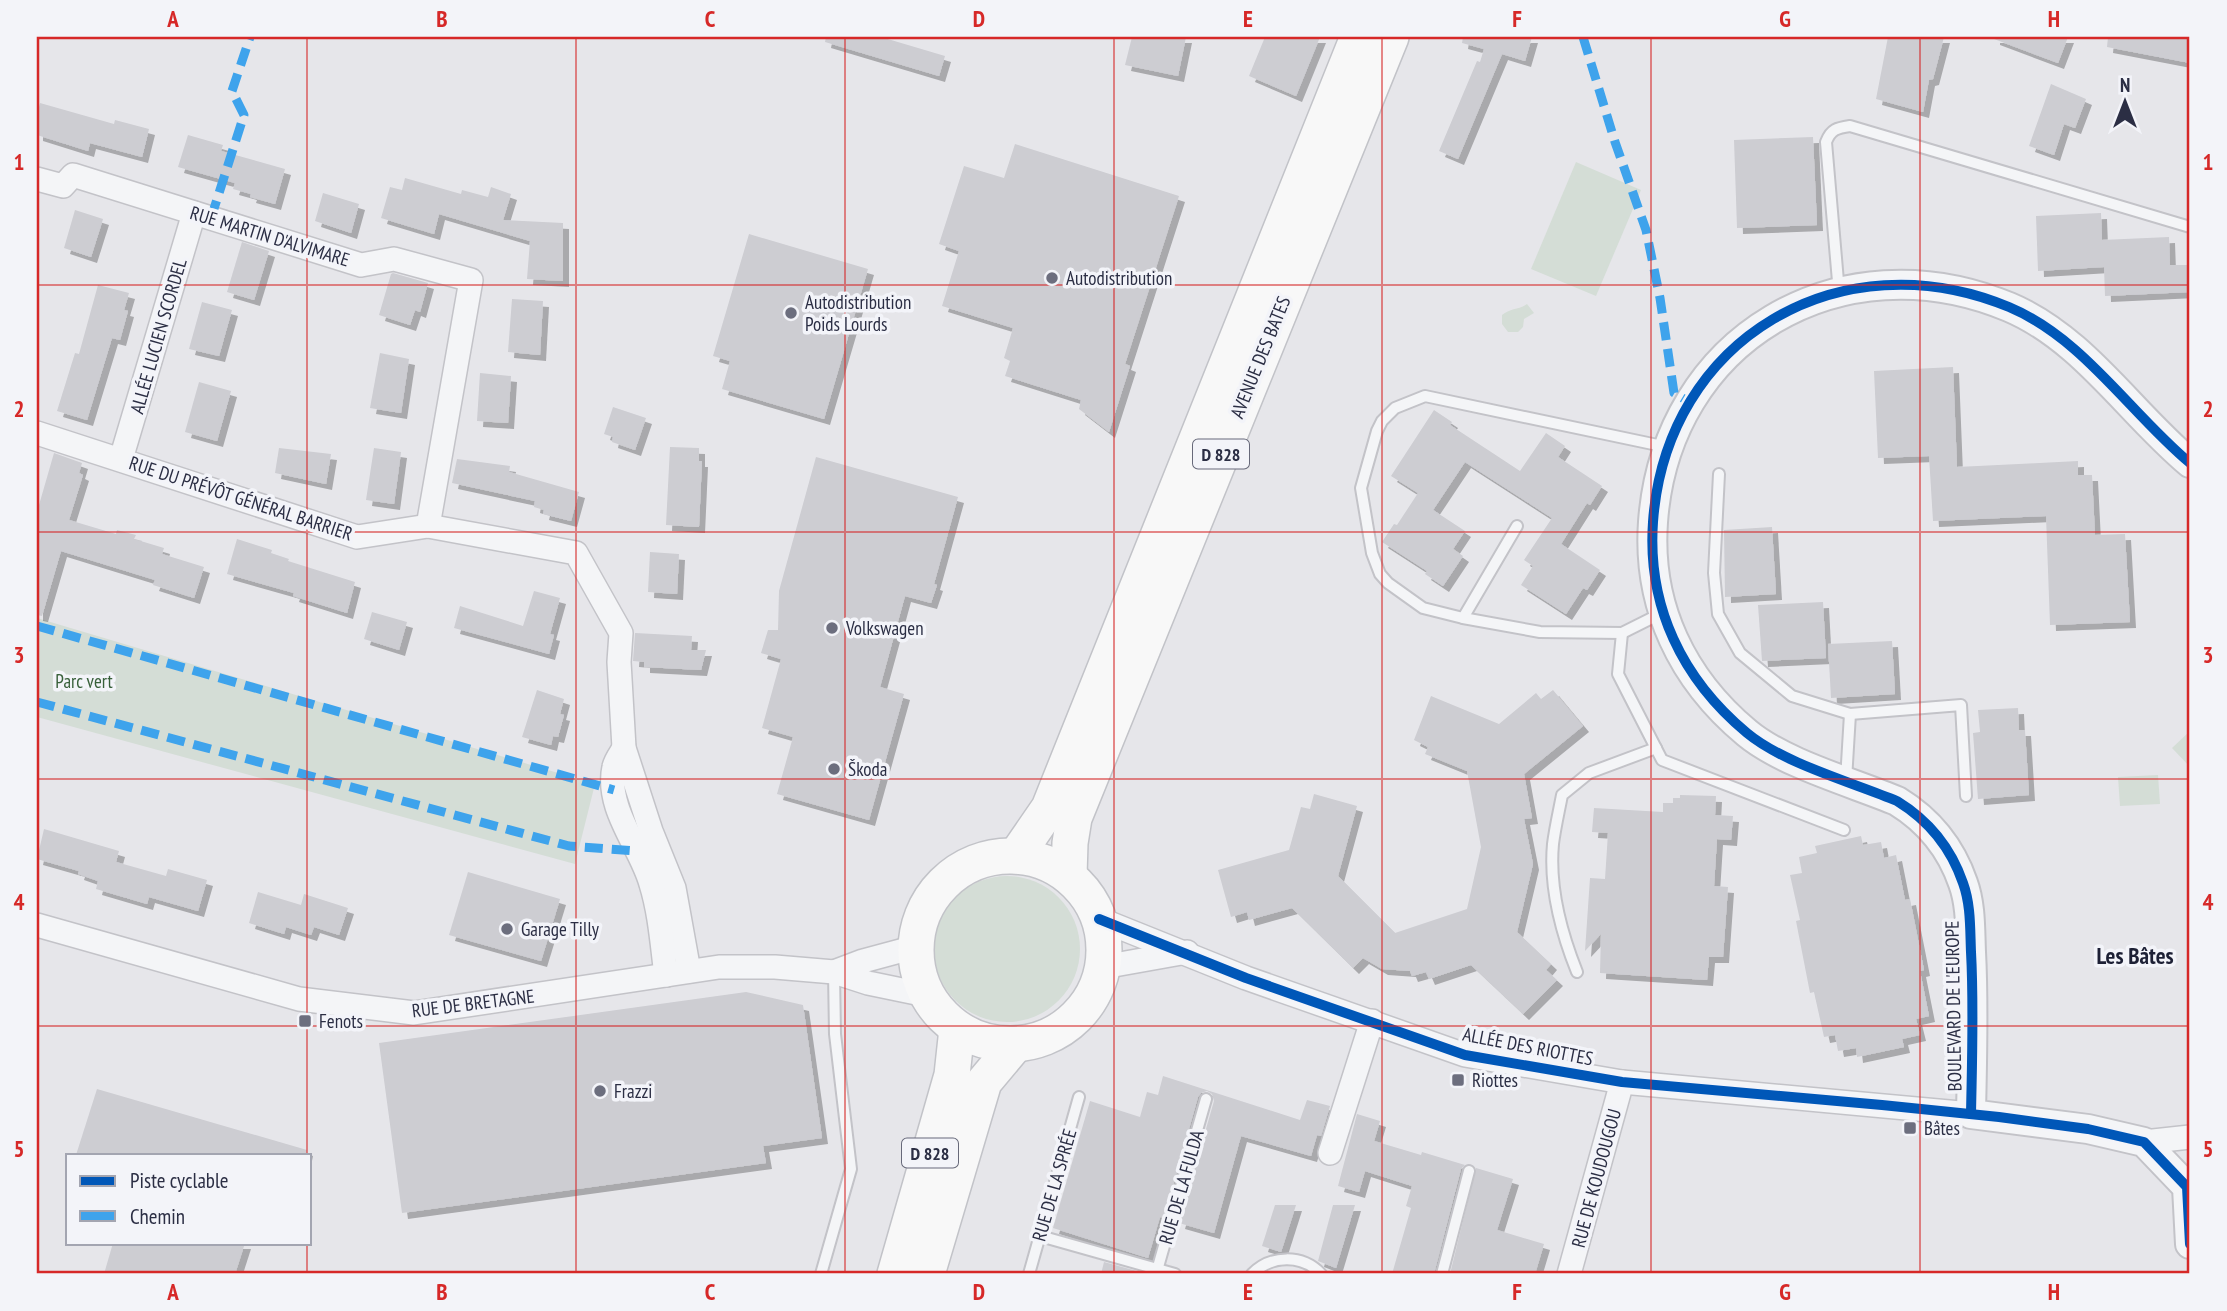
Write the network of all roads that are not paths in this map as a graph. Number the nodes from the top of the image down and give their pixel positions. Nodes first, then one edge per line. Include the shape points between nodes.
1 (1357, 37) edge
2 (1391, 37) edge
3 (37, 179) edge
4 (194, 213) junction
5 (2190, 227) edge
6 (1839, 293) junction
7 (37, 433) edge
8 (1667, 447) junction
9 (121, 459) junction
10 (2190, 463) edge
11 (1719, 474) dead end
12 (428, 526) junction
13 (1517, 526) dead end
14 (1662, 613) junction
15 (1464, 618) junction
16 (1622, 633) junction
17 (1850, 714) junction
18 (624, 748) junction
19 (1656, 748) junction
20 (1846, 780) junction
21 (1966, 796) dead end
22 (1844, 830) dead end
23 (1016, 856) junction
24 (1069, 876) junction
25 (1099, 919) junction
26 (37, 925) edge
27 (915, 947) junction
28 (1187, 953) junction
29 (1103, 967) junction
30 (689, 971) junction
31 (834, 972) junction
32 (1577, 972) dead end
33 (666, 975) junction
34 (926, 995) junction
35 (1372, 1021) junction
36 (957, 1029) junction
37 (1015, 1045) junction
38 (1622, 1082) junction
39 (1079, 1097) dead end
40 (1206, 1099) dead end
41 (1971, 1114) junction
42 (2190, 1137) edge
43 (2144, 1142) junction
44 (1330, 1153) dead end
45 (1469, 1171) dead end
46 (1040, 1236) junction
47 (2190, 1244) edge
48 (1156, 1271) edge
49 (821, 1274) edge
50 (895, 1274) edge
51 (927, 1274) edge
52 (1030, 1274) edge
53 (1175, 1274) edge
54 (1252, 1274) edge
55 (1321, 1274) edge
56 (1442, 1274) edge
57 (1569, 1274) edge

1 - 23 main road, AVENUE DES BATES / D 828 via 1049,808
2 - 24 main road, AVENUE DES BATES / D 828 via 1074,818
3 - 4 street, RUE MARTIN D'ALVIMARE via 63,186 73,175
4 - 9 street, ALLÉE LUCIEN SCORDEL
4 - 12 street, RUE MARTIN D'ALVIMARE via 361,265 394,259 471,280
5 - 6 lane via 1850,126 1837,128 1826,142
6 - 8 street, BOULEVARD DE L'EUROPE via 1792,308 1730,352 1689,402
6 - 10 street, BOULEVARD DE L'EUROPE via 1893,285 1939,288 2026,315 2066,343
7 - 9 street, RUE DU PRÉVÔT GÉNÉRAL BARRIER
8 - 14 street, BOULEVARD DE L'EUROPE via 1657,485 1653,533
8 - 15 lane via 1425,397 1395,408 1377,431 1361,488 1372,553 1388,583 1423,608
9 - 12 street, RUE DU PRÉVÔT GÉNÉRAL BARRIER via 357,537
11 - 17 lane via 1714,573 1718,614 1740,653 1792,696
12 - 18 street, RUE DU PRÉVÔT GÉNÉRAL BARRIER via 576,553 621,633
13 - 15 lane
14 - 16 lane
14 - 20 street, BOULEVARD DE L'EUROPE via 1676,645 1721,710 1779,754
15 - 16 lane via 1540,632
16 - 19 lane via 1618,674
17 - 20 lane
17 - 21 lane via 1961,705
18 - 30 street, RUE DU PRÉVÔT GÉNÉRAL BARRIER via 674,888
18 - 33 street, RUE DU PRÉVÔT GÉNÉRAL BARRIER via 614,766 614,790 623,826 651,882
19 - 22 lane via 1662,760
19 - 32 lane via 1589,773 1562,795 1553,844 1553,885
20 - 41 street, BOULEVARD DE L'EUROPE via 1897,801 1921,817 1951,854 1964,886 1972,962
23 - 24 main road via 1044,862
23 - 27 main road via 986,859 958,870 935,891 920,917
24 - 25 main road
25 - 28 street, ALLÉE DES RIOTTES
25 - 29 main road
26 - 33 street, RUE DE BRETAGNE via 299,999 414,1013
27 - 31 street, RUE DE BRETAGNE
27 - 34 main road via 917,972
28 - 29 street
28 - 35 street, ALLÉE DES RIOTTES
29 - 37 main road via 1096,991 1063,1029
30 - 31 street, RUE DE BRETAGNE via 775,967
30 - 33 street, RUE DE BRETAGNE
31 - 34 street, RUE DE BRETAGNE
31 - 49 lane via 835,1034 851,1169
34 - 36 main road
35 - 38 street, ALLÉE DES RIOTTES via 1465,1055
35 - 44 street
36 - 37 main road via 975,1039
36 - 50 main road, D 828 via 952,1075
37 - 51 main road, D 828 via 984,1082
38 - 41 street, ALLÉE DES RIOTTES
38 - 57 street, RUE DE KOUDOUGOU
39 - 46 lane, RUE DE LA SPRÉE
40 - 48 lane, RUE DE LA FULDA
41 - 43 street, BOULEVARD DE L'EUROPE via 2088,1129
42 - 43 street
43 - 47 street via 2187,1187
45 - 56 lane
46 - 48 lane
46 - 52 lane, RUE DE LA SPRÉE
48 - 53 lane
54 - 55 lane via 1266,1264 1293,1259

